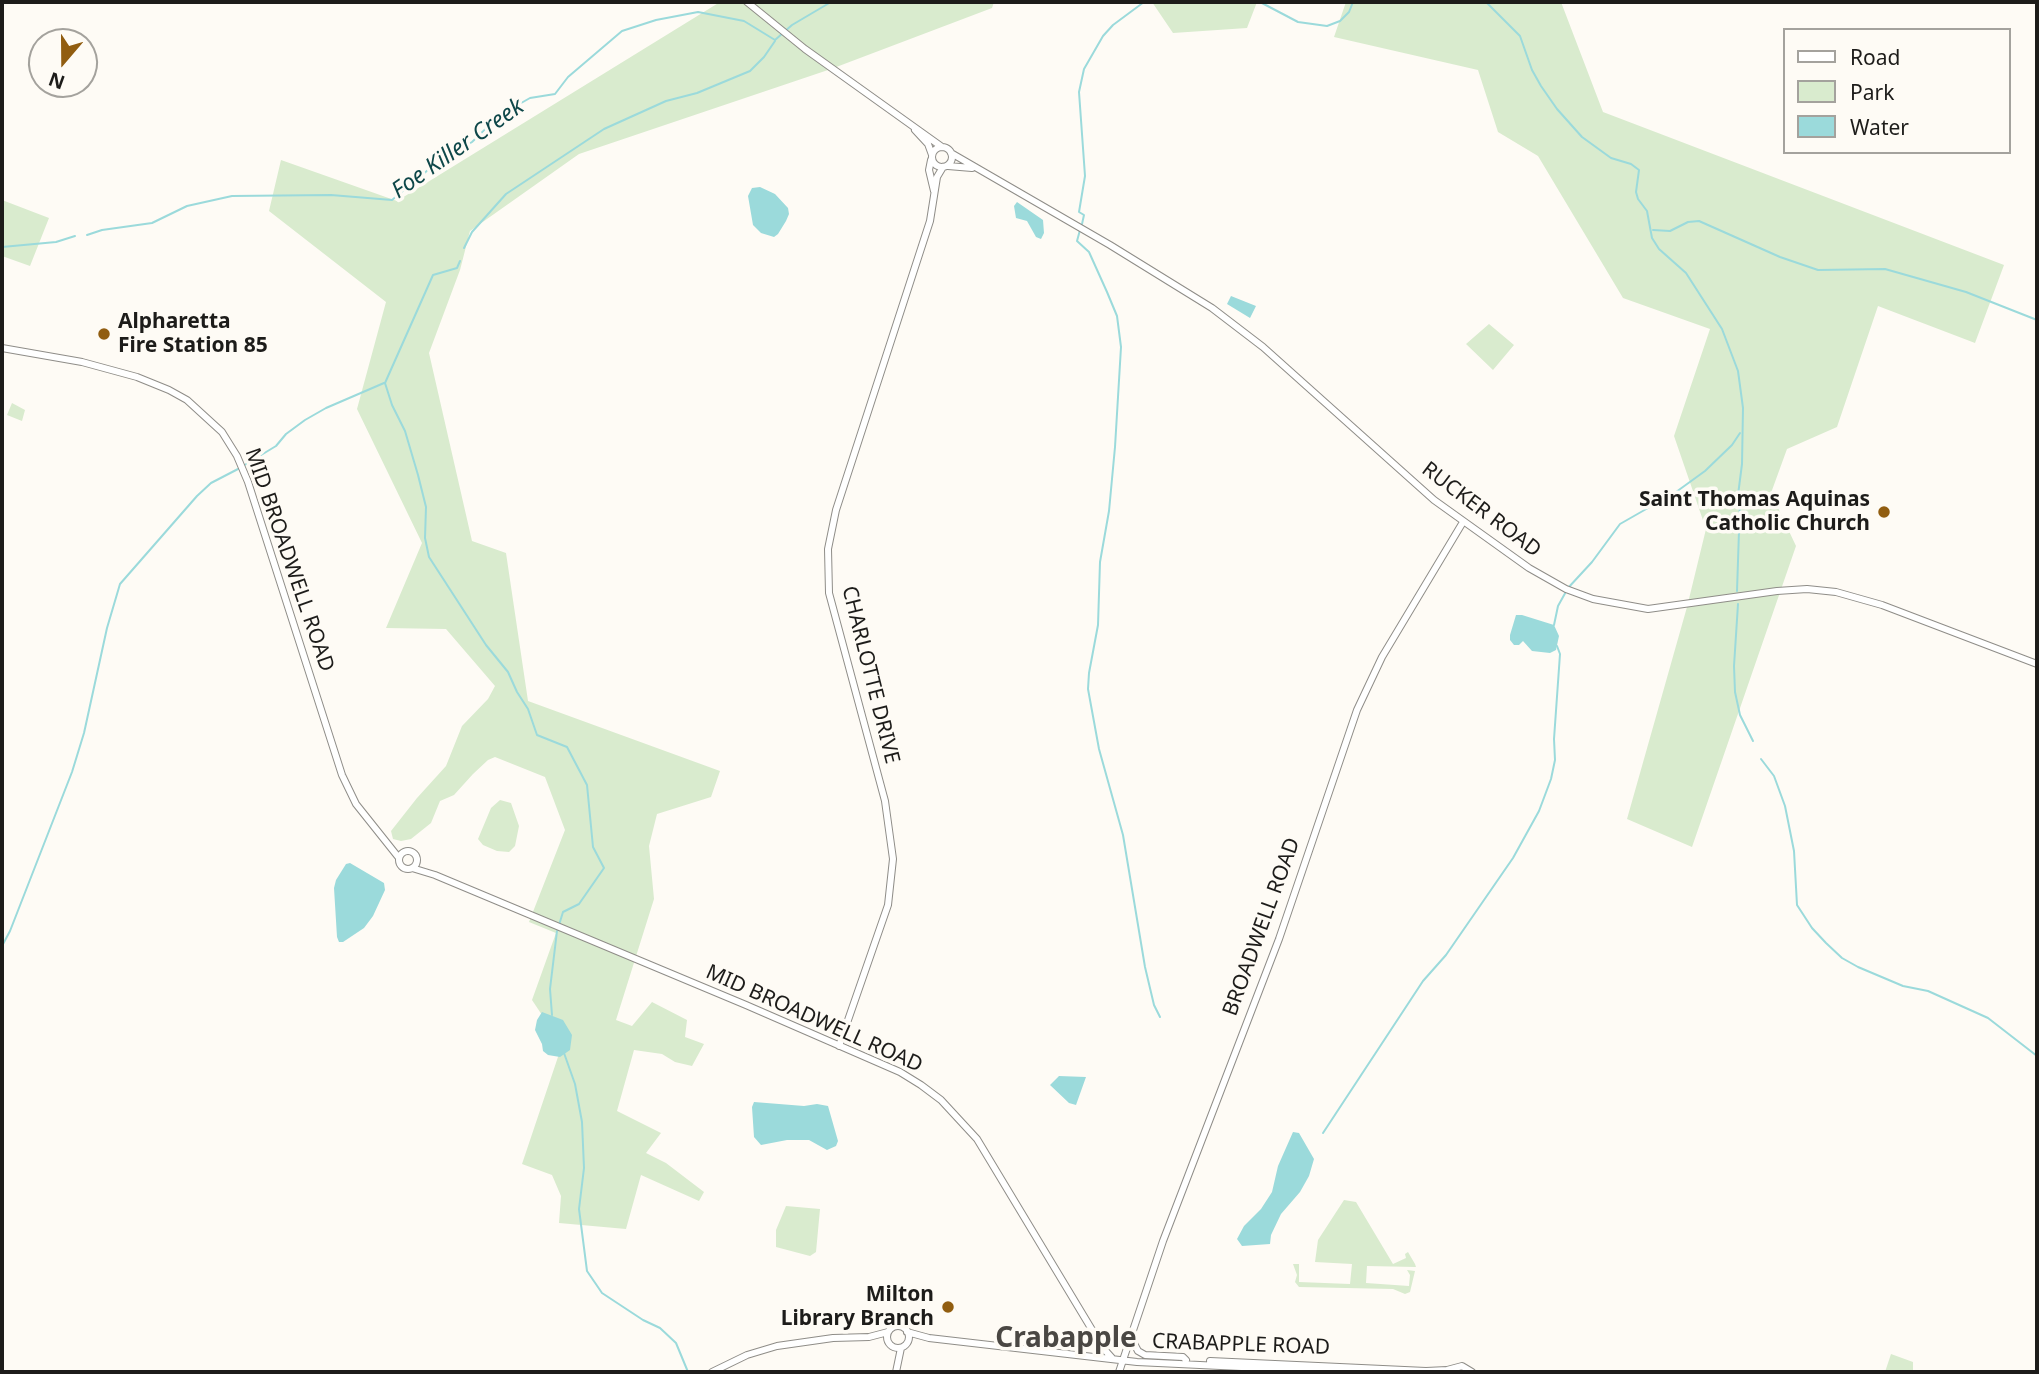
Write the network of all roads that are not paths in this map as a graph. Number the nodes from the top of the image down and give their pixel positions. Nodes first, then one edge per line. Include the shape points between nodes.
1 (747, 2) edge
2 (912, 126) junction
3 (942, 147) junction
4 (951, 153) junction
5 (931, 156) junction
6 (945, 167) junction
7 (984, 171) junction
8 (934, 192) junction
9 (2, 348) edge
10 (1464, 522) junction
11 (2037, 664) edge
12 (402, 855) junction
13 (417, 859) junction
14 (412, 868) junction
15 (435, 875) junction
16 (839, 1046) junction
17 (888, 1332) junction
18 (907, 1332) junction
19 (869, 1337) junction
20 (929, 1338) junction
21 (1131, 1338) junction
22 (890, 1344) junction
23 (904, 1345) junction
24 (1103, 1348) junction
25 (1095, 1356) junction
26 (1112, 1358) junction
27 (1124, 1359) junction
28 (1186, 1360) junction
29 (896, 1368) edge
30 (1451, 1370) edge
31 (712, 1372) edge
32 (1119, 1372) edge
33 (1346, 1372) edge
34 (1472, 1372) edge

1 - 2 street
2 - 3 street
2 - 5 street via 928,144
3 - 4 street
3 - 5 street
4 - 6 street
4 - 7 street, RUCKER ROAD
5 - 6 street via 936,166
5 - 8 street, CHARLOTTE DRIVE
6 - 7 street, RUCKER ROAD
6 - 8 street, CHARLOTTE DRIVE
7 - 10 street, RUCKER ROAD via 1174,283 1234,324
8 - 16 street, CHARLOTTE DRIVE via 933,212 839,501 828,550 829,593 885,801 893,859 888,905
9 - 12 street, MID BROADWELL ROAD via 137,377 187,400 222,432 248,482 342,775 356,804
10 - 11 street, RUCKER ROAD via 1541,576 1593,600 1648,609 1777,591 1836,592
10 - 21 street, BROADWELL ROAD via 1382,657 1357,710 1279,939 1165,1234
12 - 13 street, MID BROADWELL ROAD via 412,852
12 - 14 street via 403,867
13 - 14 street
13 - 15 street, MID BROADWELL ROAD
14 - 15 street, MID BROADWELL ROAD
15 - 16 street, MID BROADWELL ROAD
16 - 24 street, MID BROADWELL ROAD via 900,1072 961,1119
17 - 18 street via 898,1326
17 - 19 street
17 - 22 street
18 - 20 street
18 - 23 street
19 - 22 street
19 - 31 street via 790,1343 747,1355
20 - 23 street
20 - 25 street
21 - 27 street, BROADWELL ROAD
21 - 28 street via 1145,1355
22 - 23 street
22 - 29 street
23 - 29 street
24 - 25 street
24 - 26 street, MID BROADWELL ROAD
25 - 26 street
26 - 27 street
27 - 28 street, CRABAPPLE ROAD
27 - 32 street, BROADWELL ROAD
27 - 33 street, CRABAPPLE ROAD
28 - 30 street, CRABAPPLE ROAD
30 - 34 street, CRABAPPLE ROAD via 1462,1366

